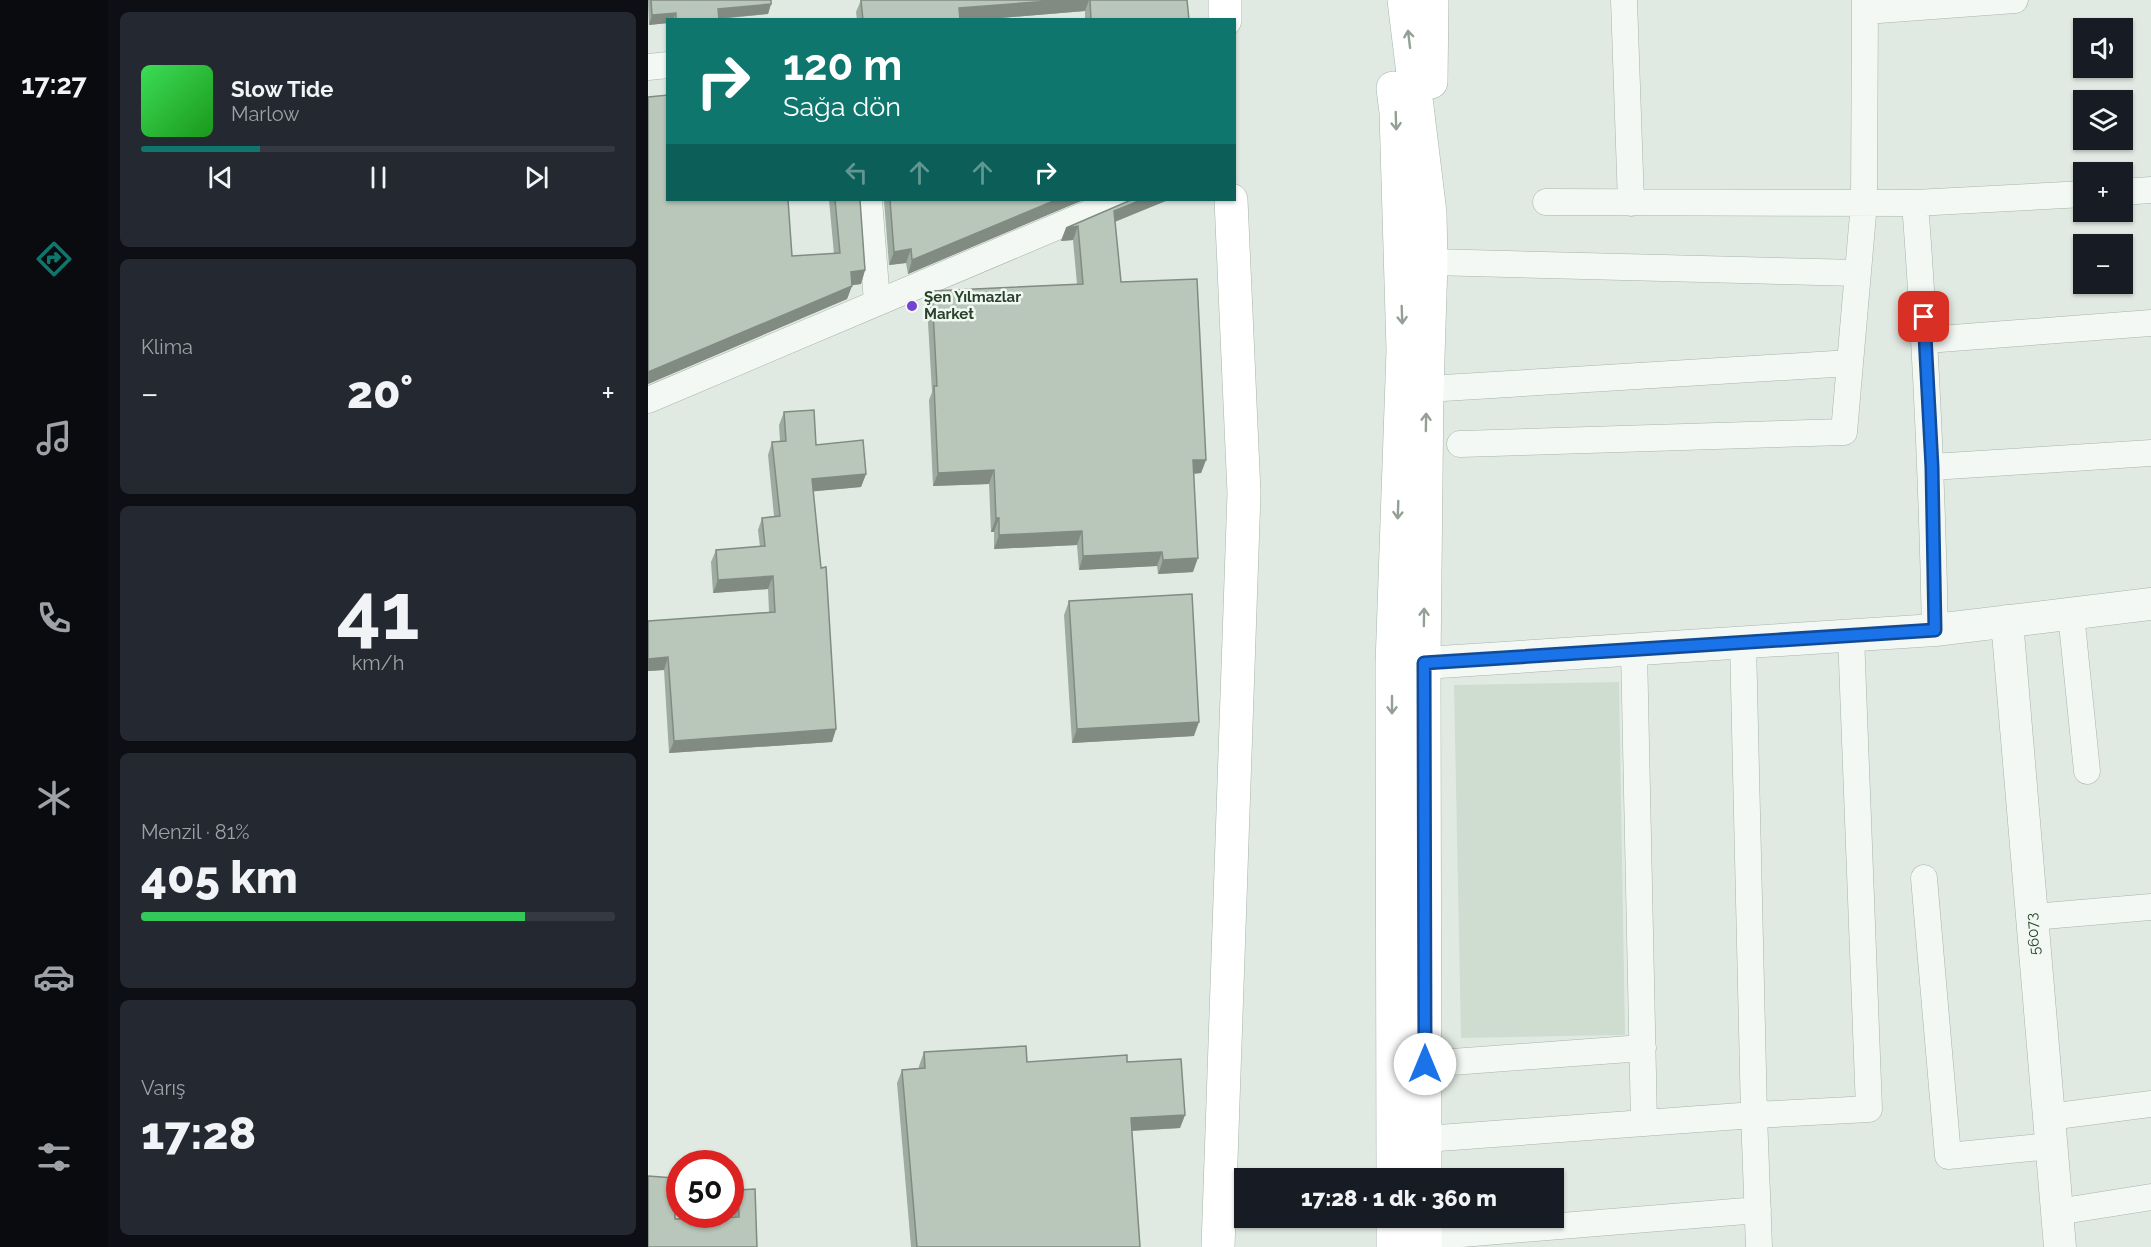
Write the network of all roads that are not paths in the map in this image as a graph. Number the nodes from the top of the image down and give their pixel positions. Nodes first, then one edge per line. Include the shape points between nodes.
1 (1225, 0) edge
2 (1381, 0) edge
3 (1404, 0) edge
4 (1432, 0) edge
5 (1624, 0) edge
6 (2015, 0) edge
7 (1865, 6) edge
8 (1226, 18) edge
9 (666, 65) edge
10 (648, 67) edge
11 (2151, 190) edge
12 (2133, 191) edge
13 (2073, 195) edge
14 (869, 201) edge
15 (1118, 201) edge
16 (1231, 201) edge
17 (1546, 202) dead end
18 (1631, 203) junction
19 (1864, 203) junction
20 (1915, 203) junction
21 (1430, 213) junction
22 (1431, 262) junction
23 (1858, 273) junction
24 (877, 302) junction
25 (2151, 323) edge
26 (1926, 340) junction
27 (1850, 363) junction
28 (1427, 389) junction
29 (648, 400) edge
30 (1460, 444) dead end
31 (2151, 453) edge
32 (1932, 467) junction
33 (2151, 604) edge
34 (2071, 614) junction
35 (2007, 621) junction
36 (1935, 630) junction
37 (1851, 636) junction
38 (1743, 642) junction
39 (1634, 649) junction
40 (1424, 663) junction
41 (2086, 771) dead end
42 (1924, 878) dead end
43 (2151, 907) edge
44 (2032, 916) junction
45 (1642, 1048) junction
46 (1425, 1064) junction
47 (2151, 1104) edge
48 (1754, 1115) junction
49 (1644, 1123) junction
50 (2050, 1131) junction
51 (1425, 1139) junction
52 (1393, 1168) edge
53 (1425, 1168) edge
54 (2151, 1197) edge
55 (1758, 1210) junction
56 (2057, 1212) junction
57 (1393, 1228) edge
58 (1425, 1234) edge
59 (1218, 1247) edge
60 (1393, 1247) edge
61 (1759, 1247) edge
62 (2058, 1247) edge

1 - 8 main road
2 -> 52 main road via 1396,112 1403,350 1392,665
21 -> 3 main road
4 - 21 main road
5 - 18 street
6 - 7 street
7 - 19 street
9 - 10 street
11 - 12 street
13 - 20 street
14 - 24 street
15 - 24 street
16 - 59 main road via 1244,493
17 - 18 street
18 - 19 street
19 - 20 street
19 - 23 street
20 - 26 street
21 - 22 main road
22 - 23 street
22 - 28 main road
23 - 27 street
24 - 29 street
25 - 26 street
26 - 32 street
27 - 28 street
27 - 30 street via 1844,432
40 -> 28 main road
31 - 32 street
32 - 36 street
33 - 34 street
34 - 35 street
34 - 41 street
35 - 36 street
35 - 44 street, 56073
36 - 37 street
37 - 38 street
37 - 48 street via 1869,1109
38 - 39 street
38 - 48 street
39 - 40 street
39 - 45 street
40 - 46 main road
42 - 50 street via 1948,1156
43 - 44 street
44 - 50 street, 56073
45 - 46 street
45 - 49 street
46 - 51 main road
47 - 50 street
48 - 49 street
48 - 55 street
49 - 51 street
50 - 56 street, 56073
51 - 53 main road
54 - 56 street
55 - 58 street
55 - 61 street
56 - 62 street, 56073
57 - 60 main road

